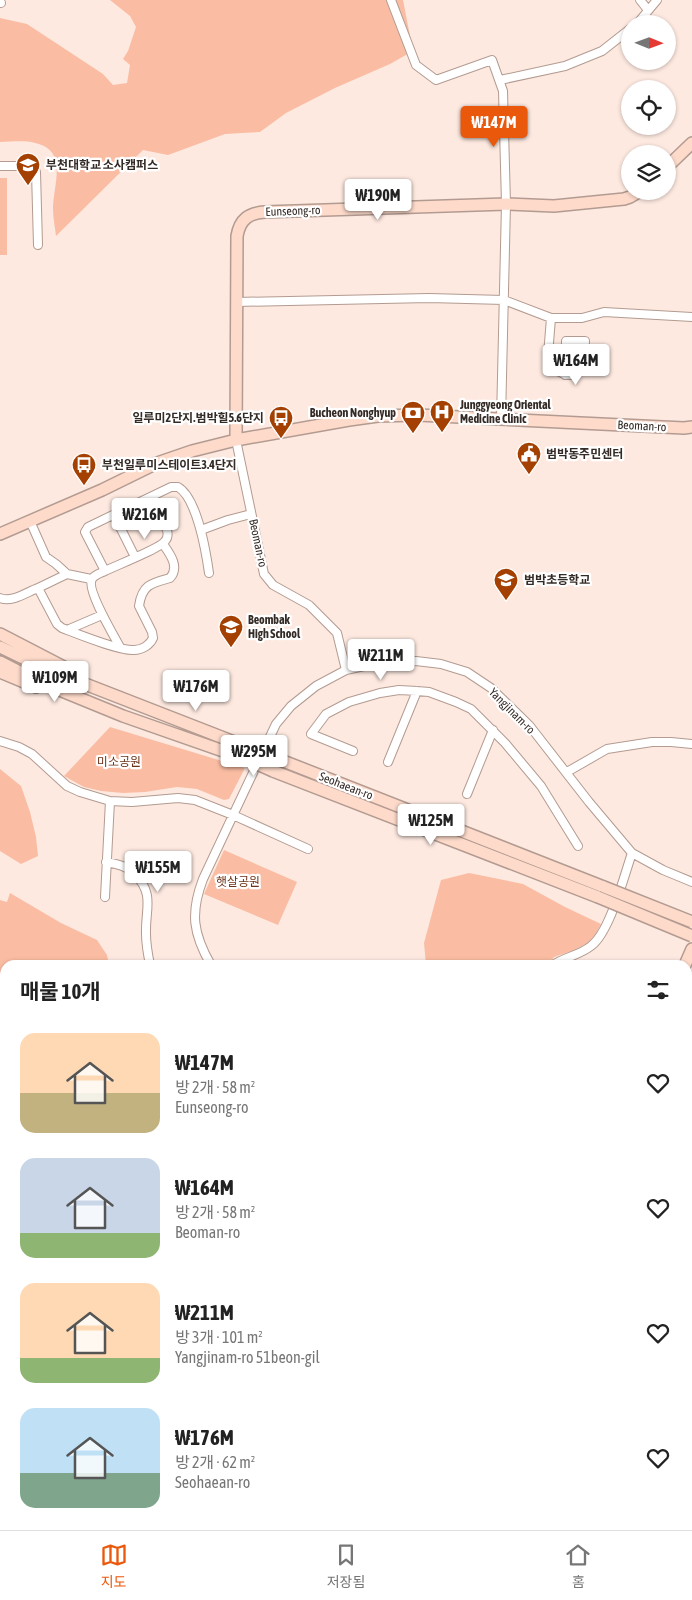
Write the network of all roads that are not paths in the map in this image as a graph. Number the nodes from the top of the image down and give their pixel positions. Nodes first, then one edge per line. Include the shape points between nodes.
1 (391, 0) edge
2 (640, 0) edge
3 (657, 0) edge
4 (648, 10) junction
5 (644, 15) edge
6 (621, 36) edge
7 (521, 76) junction
8 (500, 80) junction
9 (504, 90) junction
10 (692, 143) edge
11 (676, 158) edge
12 (0, 166) edge
13 (621, 199) edge
14 (506, 204) junction
15 (38, 245) dead end
16 (504, 300) junction
17 (237, 302) junction
18 (692, 317) edge
19 (551, 318) junction
20 (565, 375) junction
21 (501, 420) junction
22 (692, 427) edge
23 (236, 440) junction
24 (151, 497) junction
25 (251, 514) junction
26 (114, 515) junction
27 (30, 521) junction
28 (201, 530) junction
29 (0, 534) edge
30 (163, 544) junction
31 (135, 557) junction
32 (105, 571) junction
33 (209, 573) dead end
34 (68, 574) junction
35 (91, 579) junction
36 (38, 588) junction
37 (0, 598) edge
38 (102, 615) junction
39 (67, 630) junction
40 (0, 634) edge
41 (0, 647) edge
42 (120, 648) junction
43 (0, 662) edge
44 (346, 670) junction
45 (0, 672) edge
46 (417, 691) junction
47 (129, 700) junction
48 (123, 716) junction
49 (493, 730) junction
50 (0, 741) edge
51 (692, 744) edge
52 (353, 751) dead end
53 (388, 762) dead end
54 (566, 772) junction
55 (467, 794) dead end
56 (110, 801) junction
57 (233, 815) junction
58 (578, 846) dead end
59 (308, 849) dead end
60 (632, 853) junction
61 (106, 862) junction
62 (692, 882) edge
63 (601, 892) junction
64 (106, 896) dead end
65 (692, 922) edge
66 (692, 936) edge
67 (149, 960) edge
68 (209, 960) edge
69 (560, 960) edge

1 - 8 street via 416,65 436,80 492,60
2 - 4 street
3 - 4 street
4 - 5 street
6 - 7 street via 602,51 565,66
7 - 8 street
7 - 9 street
8 - 9 street
9 - 14 street
10 - 11 main road
12 - 15 street via 30,166 36,172
13 - 14 main road, Eunseong-ro via 566,205
14 - 16 street
14 - 17 main road, Eunseong-ro via 252,214 238,230
16 - 17 street via 429,298
16 - 19 street
16 - 21 street
17 - 23 main road, Eunseong-ro
18 - 19 street via 604,312 582,318
19 - 20 street via 548,355 551,367
20 - 20 street via 574,375 581,369 585,341 566,341
21 - 22 main road, Beoman-ro
21 - 23 main road, Beoman-ro via 378,416
23 - 25 street, Beoman-ro
23 - 27 main road, Beoman-ro via 157,463
24 - 26 street
24 - 28 street via 171,487 181,489
24 - 30 street via 168,530
25 - 28 street
25 - 44 street, Beoman-ro via 264,574 273,585 309,605 337,633
26 - 31 street
26 - 32 street via 88,527 85,532
27 - 29 main road, Beoman-ro
27 - 34 street via 46,557
28 - 33 street
30 - 31 street
30 - 42 street via 175,570 170,578 148,586 139,606 153,638 139,649
31 - 32 street
32 - 35 street
34 - 35 street
34 - 36 street
35 - 38 street
36 - 37 street via 8,599
36 - 39 street via 57,624
38 - 39 street
38 - 42 street
39 - 42 street
40 - 47 main road
41 - 47 main road, Seohaean-ro via 44,668
43 - 48 main road, Seohaean-ro
44 - 54 street, Yangjinam-ro via 382,662 416,661 467,672 490,688 529,725
44 - 57 street, Yangjinam-ro via 316,686 291,706 276,724
45 - 48 main road
46 - 49 street via 429,692 471,709
46 - 52 street via 380,693 326,714 312,734
46 - 53 street
47 - 63 main road, Seohaean-ro, bridge
48 - 63 main road, Seohaean-ro, bridge
49 - 55 street
49 - 58 street via 541,786
50 - 56 street via 32,754 73,790
51 - 54 street via 652,742 607,749
54 - 60 street, Yangjinam-ro
56 - 57 street via 184,798
56 - 61 street
57 - 59 street
57 - 68 street, Yangjinam-ro via 195,903 196,927
60 - 62 street, Yangjinam-ro
60 - 69 street via 608,922 598,938 592,946
61 - 64 street
61 - 67 street via 130,870 145,886
63 - 65 main road, Seohaean-ro, bridge
63 - 66 main road, Seohaean-ro, bridge

